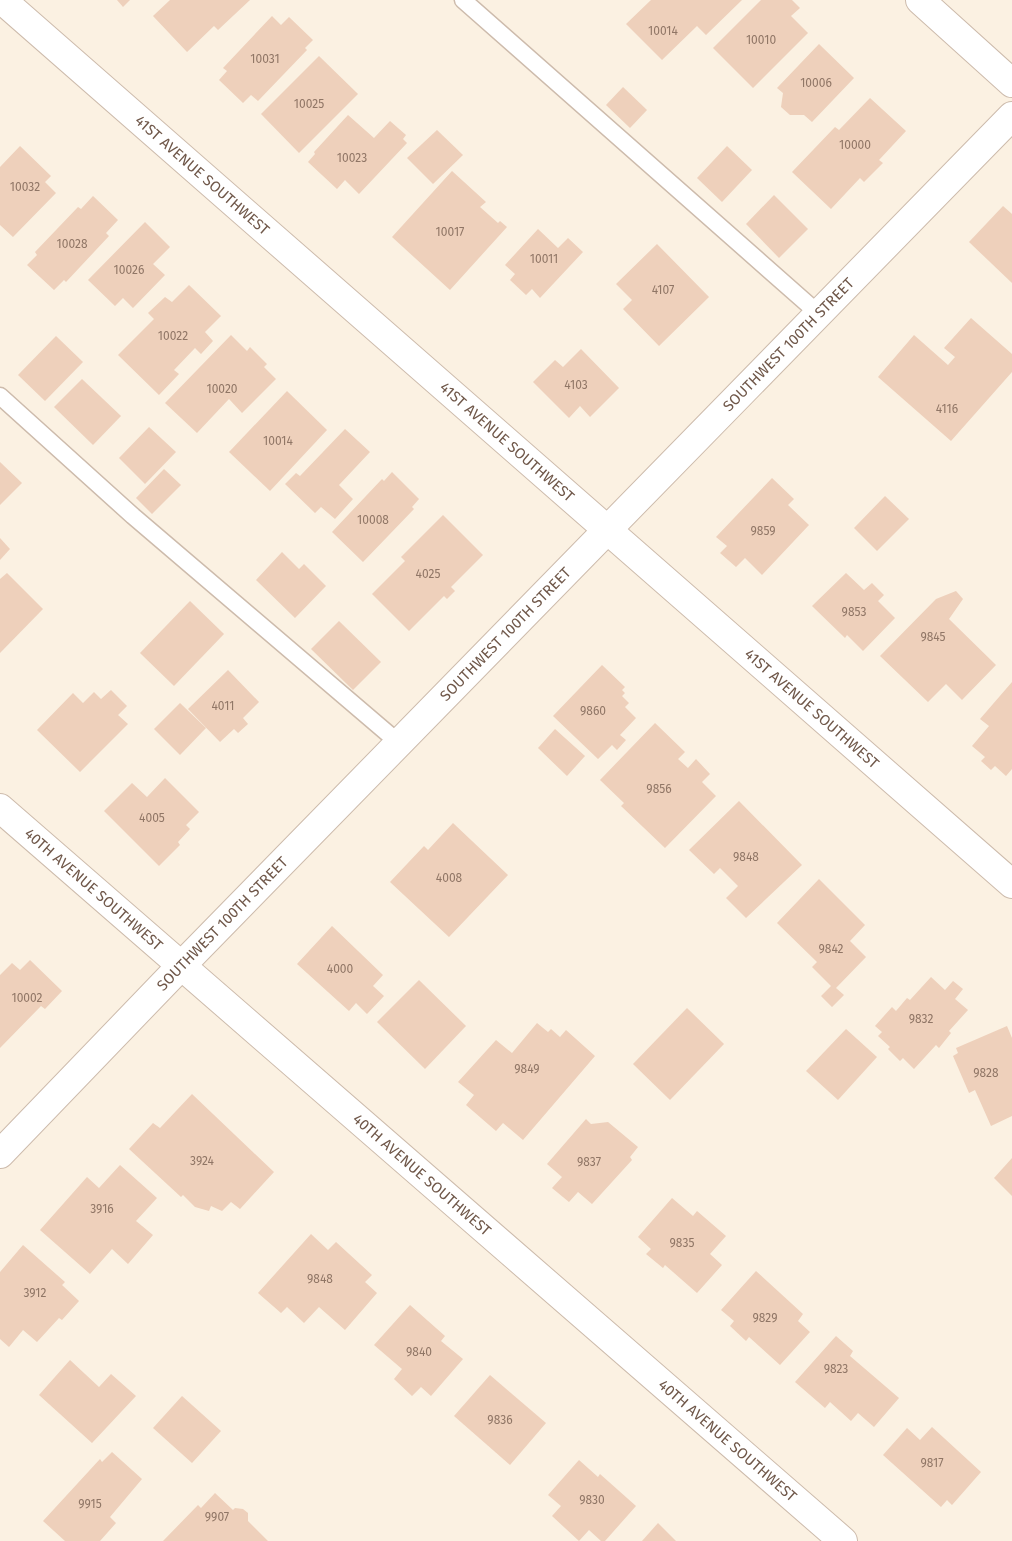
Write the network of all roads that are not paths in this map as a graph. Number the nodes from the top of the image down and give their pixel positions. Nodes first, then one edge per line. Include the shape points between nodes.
1 (2, 0) edge
2 (463, 0) edge
3 (920, 0) edge
4 (1012, 82) edge
5 (1012, 116) edge
6 (819, 314) junction
7 (0, 396) edge
8 (606, 530) junction
9 (399, 743) junction
10 (0, 808) edge
11 (1012, 884) edge
12 (180, 966) junction
13 (0, 1154) edge
14 (843, 1541) edge

1 - 8 street, 41ST AVENUE SOUTHWEST
2 - 6 lane
3 - 4 street
5 - 6 street, SOUTHWEST 100TH STREET
6 - 8 street, SOUTHWEST 100TH STREET
7 - 9 lane via 133,516
8 - 9 street, SOUTHWEST 100TH STREET
8 - 11 street, 41ST AVENUE SOUTHWEST
9 - 12 street, SOUTHWEST 100TH STREET
10 - 12 street, 40TH AVENUE SOUTHWEST
12 - 13 street, SOUTHWEST 100TH STREET
12 - 14 street, 40TH AVENUE SOUTHWEST

